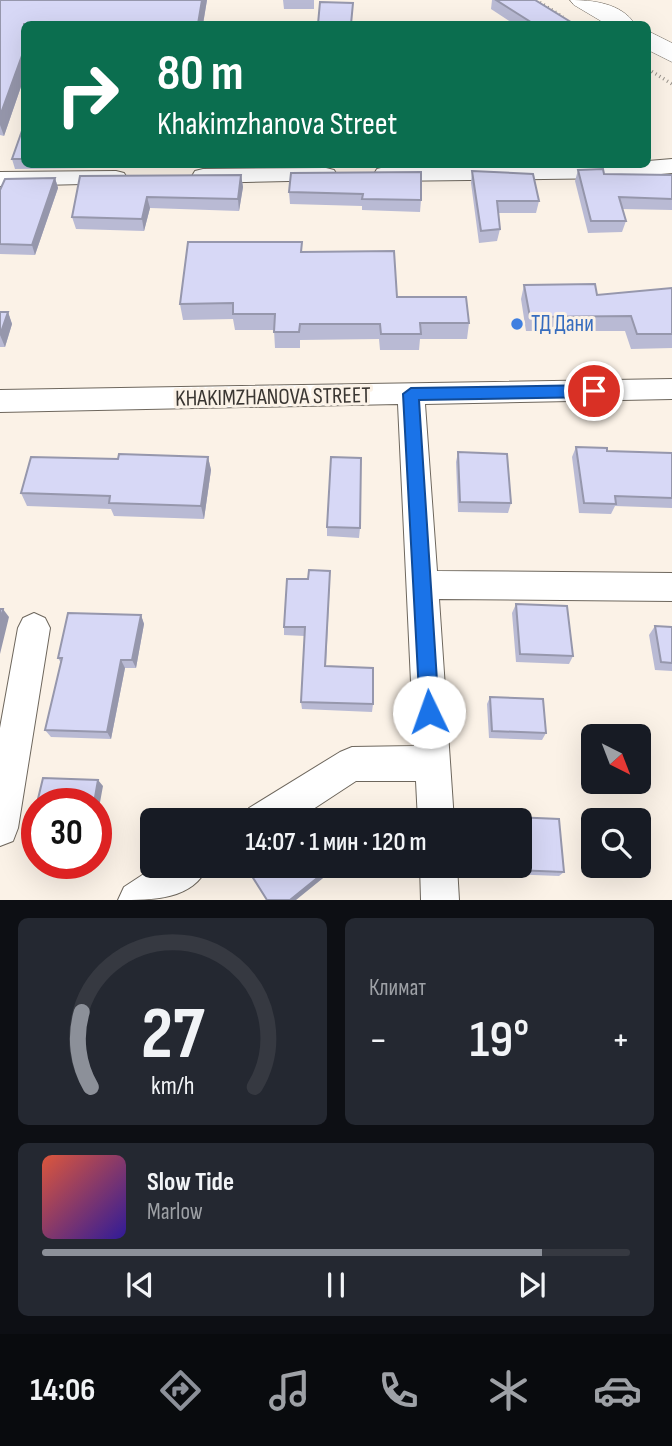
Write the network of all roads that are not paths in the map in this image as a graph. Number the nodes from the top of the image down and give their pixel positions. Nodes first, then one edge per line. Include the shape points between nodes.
1 (574, 9) edge
2 (613, 21) edge
3 (651, 41) edge
4 (672, 54) edge
5 (672, 166) edge
6 (650, 168) edge
7 (651, 168) edge
8 (343, 174) edge
9 (370, 174) edge
10 (137, 177) edge
11 (178, 177) edge
12 (0, 179) edge
13 (672, 389) edge
14 (411, 394) junction
15 (0, 401) edge
16 (422, 584) junction
17 (672, 587) edge
18 (34, 628) dead end
19 (432, 763) junction
20 (283, 808) edge
21 (435, 808) edge
22 (0, 828) edge
23 (171, 878) edge
24 (439, 878) edge
25 (137, 900) edge
26 (440, 900) edge

1 - 2 main road
3 - 4 main road
5 - 7 street
6 - 9 street
8 - 11 street
10 - 12 street
13 - 14 street, KHAKIMZHANOVA STREET
14 - 15 street, KHAKIMZHANOVA STREET
14 - 16 street
16 - 17 street
16 - 19 street
18 - 22 street
19 - 20 street via 352,764
19 - 21 street
23 - 25 street
24 - 26 street

